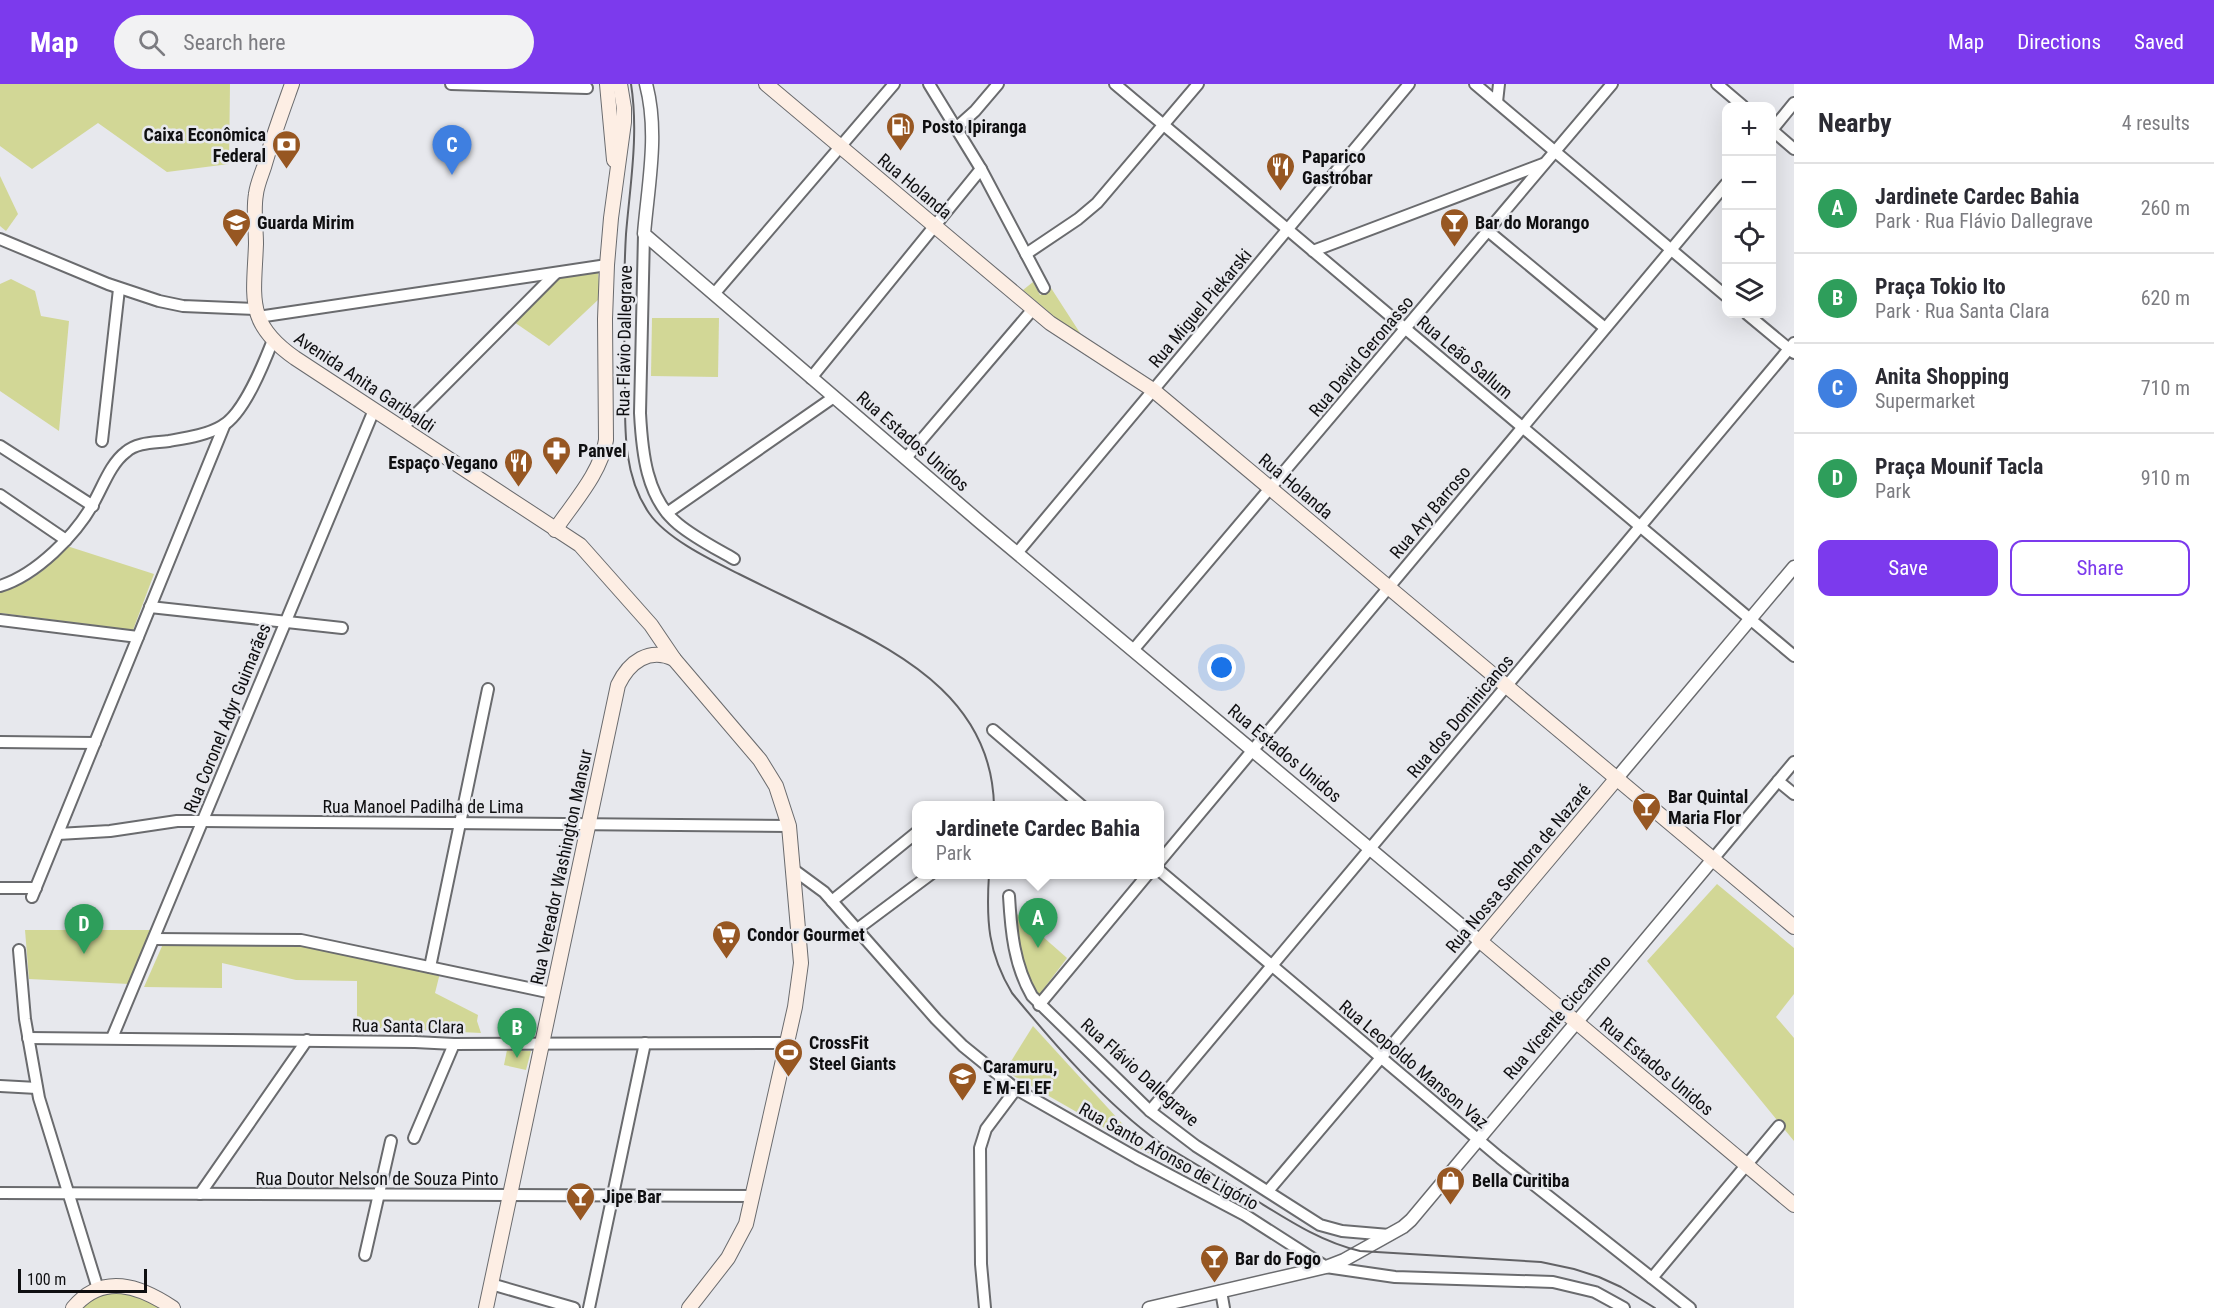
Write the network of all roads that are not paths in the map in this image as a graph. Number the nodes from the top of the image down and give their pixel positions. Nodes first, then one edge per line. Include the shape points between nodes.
1 (292, 84) edge
2 (451, 84) edge
3 (607, 84) edge
4 (620, 84) edge
5 (646, 84) edge
6 (766, 84) edge
7 (894, 84) edge
8 (929, 84) edge
9 (998, 84) edge
10 (1115, 84) edge
11 (1198, 84) edge
12 (1409, 84) edge
13 (1475, 84) edge
14 (1499, 84) edge
15 (1612, 84) edge
16 (1717, 84) edge
17 (587, 88) dead end
18 (1497, 102) junction
19 (1738, 102) edge
20 (1794, 103) edge
21 (1163, 125) junction
22 (1776, 125) edge
23 (956, 128) junction
24 (1776, 133) edge
25 (840, 147) junction
26 (1794, 149) edge
27 (1555, 152) junction
28 (1545, 164) junction
29 (981, 169) junction
30 (616, 177) junction
31 (1722, 189) edge
32 (935, 226) junction
33 (1287, 229) junction
34 (1488, 231) junction
35 (644, 234) junction
36 (0, 239) edge
37 (1313, 250) junction
38 (1671, 250) junction
39 (1026, 254) junction
40 (607, 265) junction
41 (556, 273) junction
42 (1044, 288) dead end
43 (119, 289) junction
44 (1722, 293) edge
45 (714, 294) junction
46 (1033, 309) junction
47 (257, 313) junction
48 (1752, 318) edge
49 (1405, 328) junction
50 (1605, 328) junction
51 (273, 340) junction
52 (1792, 348) edge
53 (811, 378) junction
54 (1153, 390) junction
55 (834, 397) junction
56 (374, 410) junction
57 (224, 426) junction
58 (1523, 427) junction
59 (402, 428) junction
60 (102, 441) dead end
61 (0, 446) edge
62 (906, 459) junction
63 (1270, 488) junction
64 (0, 495) edge
65 (93, 506) junction
66 (667, 513) junction
67 (1640, 526) junction
68 (555, 530) junction
69 (66, 540) junction
70 (1017, 553) junction
71 (734, 559) dead end
72 (1794, 567) edge
73 (0, 586) edge
74 (1389, 587) junction
75 (150, 607) junction
76 (1750, 619) junction
77 (0, 620) edge
78 (285, 621) junction
79 (342, 628) dead end
80 (138, 637) junction
81 (1134, 649) junction
82 (645, 655) junction
83 (1794, 656) edge
84 (674, 659) junction
85 (1506, 686) junction
86 (488, 689) dead end
87 (993, 730) dead end
88 (0, 742) edge
89 (95, 743) junction
90 (1253, 749) junction
91 (1794, 762) edge
92 (1617, 778) junction
93 (1778, 781) junction
94 (1794, 794) edge
95 (1076, 801) edge
96 (203, 820) junction
97 (460, 823) junction
98 (588, 824) junction
99 (789, 826) junction
100 (58, 834) junction
101 (912, 836) edge
102 (1371, 848) junction
103 (1164, 856) edge
104 (1713, 859) junction
105 (794, 870) junction
106 (1164, 874) edge
107 (924, 879) edge
108 (1144, 879) edge
109 (0, 888) edge
110 (1009, 896) dead end
111 (832, 901) junction
112 (1794, 927) edge
113 (856, 930) junction
114 (154, 939) junction
115 (1480, 941) junction
116 (19, 950) dead end
117 (1272, 966) junction
118 (430, 967) junction
119 (552, 993) junction
120 (1039, 1005) junction
121 (1577, 1022) junction
122 (28, 1038) junction
123 (112, 1038) junction
124 (307, 1040) junction
125 (645, 1043) junction
126 (788, 1043) junction
127 (454, 1044) junction
128 (542, 1044) junction
129 (1382, 1058) junction
130 (0, 1086) edge
131 (37, 1088) junction
132 (1016, 1089) junction
133 (1150, 1110) junction
134 (1779, 1126) dead end
135 (414, 1138) dead end
136 (1478, 1140) junction
137 (391, 1141) dead end
138 (1746, 1165) junction
139 (1268, 1191) junction
140 (0, 1193) edge
141 (69, 1193) junction
142 (200, 1194) junction
143 (379, 1194) junction
144 (510, 1195) junction
145 (613, 1196) junction
146 (753, 1196) junction
147 (1794, 1205) edge
148 (1389, 1236) junction
149 (365, 1255) dead end
150 (1326, 1267) junction
151 (1652, 1278) junction
152 (491, 1284) junction
153 (98, 1289) junction
154 (1221, 1291) junction
155 (73, 1308) edge
156 (173, 1308) edge
157 (486, 1308) edge
158 (574, 1308) edge
159 (589, 1308) edge
160 (689, 1308) edge
161 (985, 1308) edge
162 (1149, 1308) edge
163 (1224, 1308) edge
164 (1624, 1308) edge
165 (1690, 1308) edge

1 - 47 main road via 256,191
2 - 17 street
3 - 30 main road, Rua Flávio Dallegrave
4 - 30 main road, Rua Flávio Dallegrave via 624,122
5 - 35 street, Rua Flávio Dallegrave via 652,136
6 - 25 main road, Rua Holanda
7 - 25 street
8 - 23 street
9 - 23 street
10 - 21 street, Rua Leão Sallum
11 - 21 street
12 - 33 street, Rua Miguel Piekarski
13 - 18 street
14 - 18 street
15 - 27 street, Rua David Geronasso
16 - 19 street
18 - 27 street
20 - 22 street
21 - 33 street, Rua Leão Sallum
21 - 39 street via 1093,207
23 - 29 street
24 - 26 street
25 - 32 main road, Rua Holanda
25 - 45 street
27 - 28 street, Rua David Geronasso
27 - 38 street
28 - 34 street, Rua David Geronasso
28 - 37 street
29 - 32 street
29 - 39 street
30 - 40 main road, Rua Flávio Dallegrave
31 - 38 street, Rua Ary Barroso
32 - 46 main road, Rua Holanda
32 - 53 street
33 - 37 street, Rua Leão Sallum
33 - 54 street, Rua Miguel Piekarski
34 - 49 street, Rua David Geronasso
34 - 50 street
35 - 45 street, Rua Estados Unidos
35 - 66 street, Rua Flávio Dallegrave via 641,434 651,482
36 - 43 street
37 - 49 street, Rua Leão Sallum
38 - 44 street
38 - 50 street, Rua Ary Barroso
39 - 42 street
40 - 41 street
40 - 68 main road, Rua Flávio Dallegrave via 606,440 598,465
41 - 47 street
41 - 59 street
43 - 47 street via 177,305
43 - 60 street
45 - 53 street, Rua Estados Unidos
46 - 54 main road, Rua Holanda via 1062,333
46 - 62 street
47 - 51 main road, Avenida Anita Garibaldi
48 - 52 street
49 - 58 street, Rua Leão Sallum
49 - 63 street, Rua David Geronasso
50 - 58 street, Rua Ary Barroso
51 - 56 main road, Avenida Anita Garibaldi
51 - 57 street via 250,392
52 - 67 street, Rua dos Dominicanos
53 - 55 street, Rua Estados Unidos
54 - 63 main road, Rua Holanda
54 - 70 street, Rua Miguel Piekarski
55 - 62 street, Rua Estados Unidos
55 - 66 street
56 - 59 main road, Avenida Anita Garibaldi
56 - 78 street, Rua Coronel Adyr Guimarães
57 - 65 street via 128,450 117,460
57 - 75 street
58 - 67 street, Rua Leão Sallum
58 - 74 street, Rua Ary Barroso
59 - 68 main road, Avenida Anita Garibaldi
61 - 65 street
62 - 70 street, Rua Estados Unidos
63 - 74 main road, Rua Holanda
63 - 81 street, Rua David Geronasso
64 - 69 street
65 - 69 street
66 - 71 street, Rua Flávio Dallegrave via 690,533
67 - 76 street, Rua Leão Sallum
67 - 85 street, Rua dos Dominicanos
68 - 82 main road, Avenida Anita Garibaldi via 646,634 650,643
68 - 84 main road, Avenida Anita Garibaldi via 580,545 651,625
69 - 73 street via 34,567
70 - 81 street, Rua Estados Unidos
72 - 76 street, Rua Nossa Senhora de Nazaré
74 - 85 main road, Rua Holanda
74 - 90 street, Rua Ary Barroso
75 - 78 street
75 - 80 street
76 - 83 street, Rua Leão Sallum
76 - 92 street, Rua Nossa Senhora de Nazaré
77 - 80 street
78 - 79 street
78 - 96 street, Rua Coronel Adyr Guimarães
80 - 89 street
81 - 90 street, Rua Estados Unidos
82 - 84 main road via 660,654
82 - 98 main road, Rua Vereador Washington Mansur via 627,670 618,685
84 - 99 main road, Avenida Anita Garibaldi via 769,773
85 - 92 main road, Rua Holanda
85 - 102 street, Rua dos Dominicanos
86 - 97 street
87 - 95 street
88 - 89 street
89 - 100 street
90 - 102 street, Rua Estados Unidos
90 - 103 street, Rua Ary Barroso
91 - 93 street, Rua Vicente Ciccarino
92 - 104 main road, Rua Holanda
92 - 115 main road, Rua Nossa Senhora de Nazaré
93 - 94 street
93 - 104 street, Rua Vicente Ciccarino
96 - 97 street, Rua Manoel Padilha de Lima
96 - 100 street, Rua Manoel Padilha de Lima
96 - 114 street, Rua Coronel Adyr Guimarães
97 - 98 street, Rua Manoel Padilha de Lima
97 - 118 street
98 - 99 street, Rua Manoel Padilha de Lima
98 - 119 main road, Rua Vereador Washington Mansur
99 - 105 main road, Avenida Anita Garibaldi
100 - 109 street via 34,893
101 - 111 street
102 - 115 street, Rua Estados Unidos
102 - 117 street, Rua dos Dominicanos
104 - 112 main road, Rua Holanda
104 - 121 street, Rua Vicente Ciccarino
105 - 111 street, Rua Santo Afonso de Ligório
105 - 126 main road, Avenida Anita Garibaldi via 801,963
106 - 117 street, Rua Leopoldo Manson Vaz
107 - 113 street
108 - 120 street
110 - 120 street, Rua Flávio Dallegrave via 1015,953 1025,984
111 - 113 street, Rua Santo Afonso de Ligório
113 - 132 street, Rua Santo Afonso de Ligório via 942,1026
114 - 118 street via 301,940
114 - 123 street, Rua Coronel Adyr Guimarães
115 - 121 main road, Rua Estados Unidos
115 - 129 street, Rua Nossa Senhora de Nazaré
116 - 122 street
117 - 129 street, Rua Leopoldo Manson Vaz
117 - 133 street, Rua dos Dominicanos
118 - 119 street
119 - 128 main road, Rua Vereador Washington Mansur
120 - 133 street, Rua Flávio Dallegrave
121 - 136 street, Rua Vicente Ciccarino
121 - 138 main road, Rua Estados Unidos
122 - 123 street, Rua Santa Clara
122 - 131 street
123 - 124 street, Rua Santa Clara
124 - 127 street, Rua Santa Clara
124 - 142 street
125 - 126 street, Rua Santa Clara
125 - 128 street, Rua Santa Clara
125 - 145 street
126 - 146 main road, Avenida Anita Garibaldi
127 - 128 street, Rua Santa Clara
127 - 135 street
128 - 144 main road, Rua Vereador Washington Mansur
129 - 136 street, Rua Leopoldo Manson Vaz
129 - 139 street, Rua Nossa Senhora de Nazaré
130 - 131 street
131 - 141 street
132 - 150 street, Rua Santo Afonso de Ligório via 1236,1210
132 - 161 street via 986,1129 980,1148
133 - 139 street, Rua Flávio Dallegrave via 1196,1146
134 - 138 street
136 - 148 street, Rua Vicente Ciccarino via 1411,1220
136 - 151 street, Rua Leopoldo Manson Vaz
137 - 143 street
138 - 147 main road, Rua Estados Unidos
138 - 151 street
139 - 148 street, Rua Flávio Dallegrave via 1320,1225
140 - 141 street, Rua Doutor Nelson de Souza Pinto
141 - 142 street, Rua Doutor Nelson de Souza Pinto
141 - 153 street
142 - 143 street, Rua Doutor Nelson de Souza Pinto
143 - 144 street, Rua Doutor Nelson de Souza Pinto
143 - 149 street
144 - 145 street, Rua Doutor Nelson de Souza Pinto
144 - 152 main road, Rua Vereador Washington Mansur
145 - 146 street, Rua Doutor Nelson de Souza Pinto
145 - 159 street
146 - 160 main road, Avenida Anita Garibaldi via 734,1249
148 - 150 street, Rua Vicente Ciccarino
150 - 154 street, Rua Vicente Ciccarino
150 - 164 street via 1414,1278 1553,1282 1594,1292
151 - 165 street
152 - 157 main road, Rua Vereador Washington Mansur
152 - 158 street
153 - 155 main road
153 - 156 main road via 132,1287 153,1294
154 - 162 street, Rua Vicente Ciccarino
154 - 163 street

